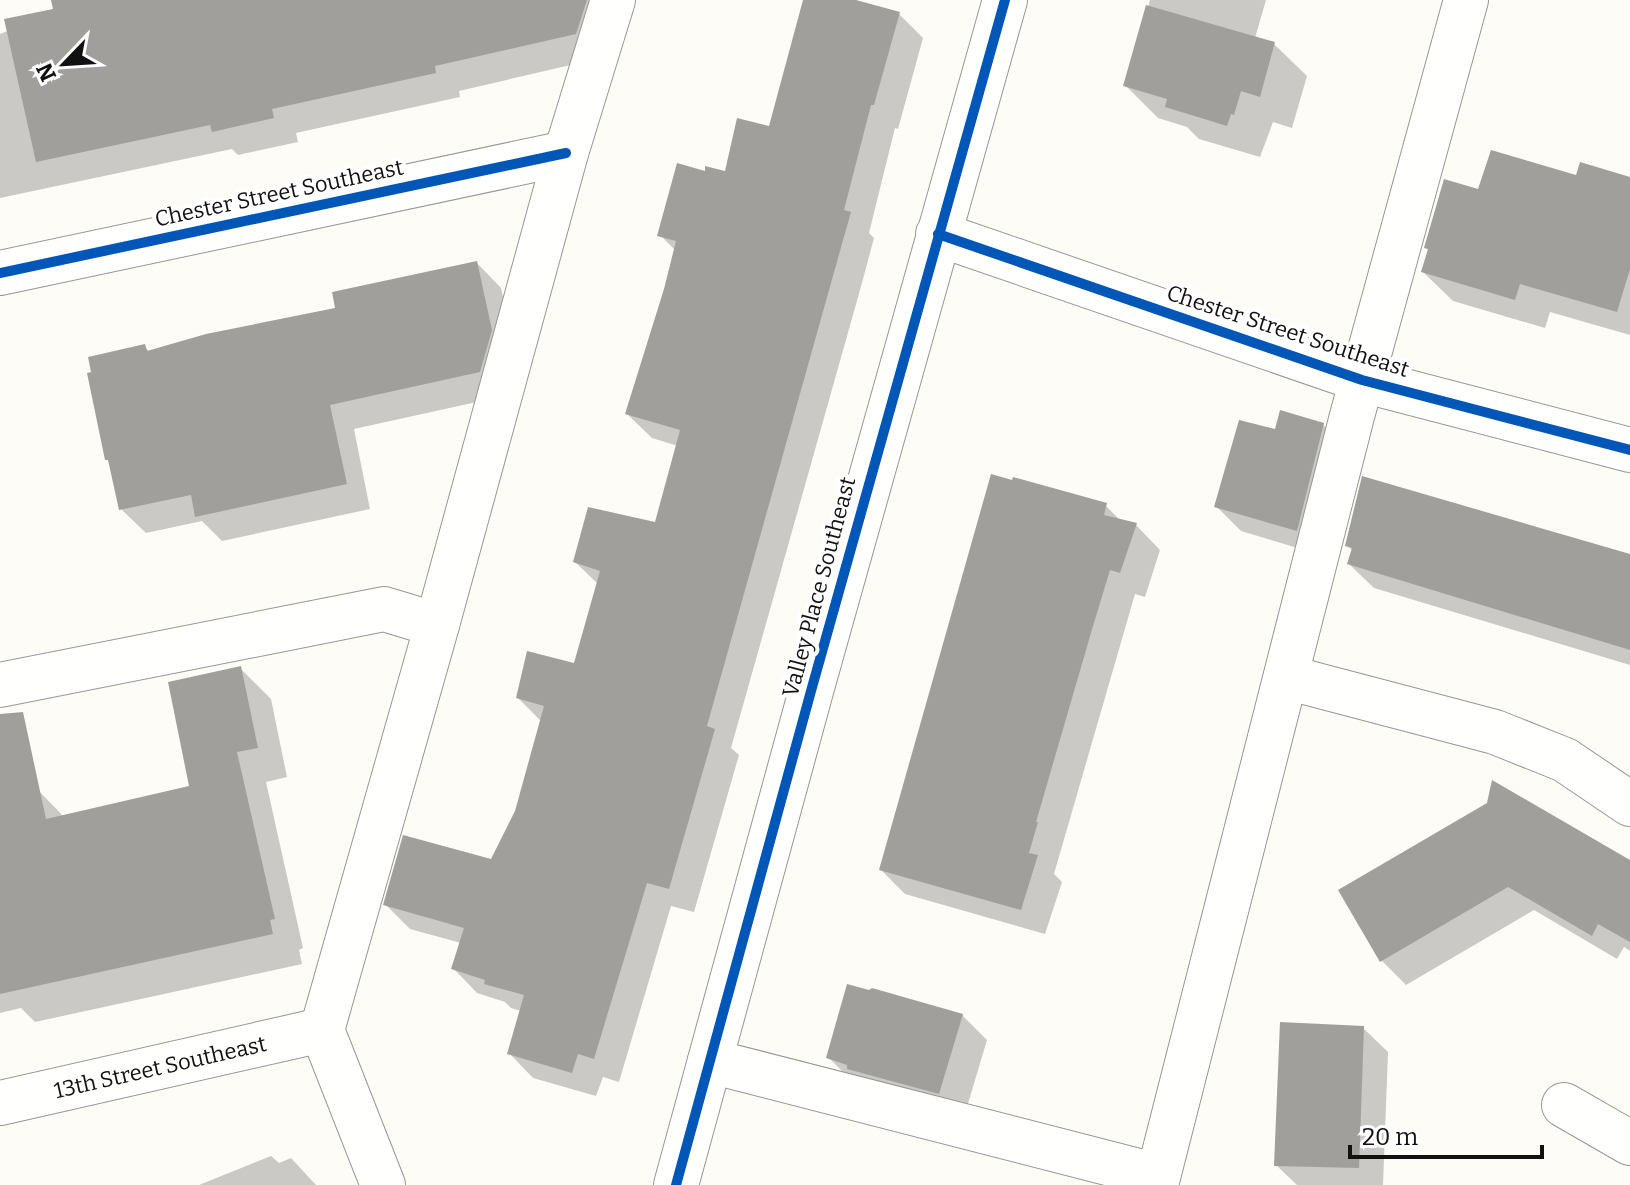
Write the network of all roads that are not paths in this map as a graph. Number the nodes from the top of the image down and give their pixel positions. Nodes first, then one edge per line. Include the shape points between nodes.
1 (613, 0) edge
2 (1005, 0) edge
3 (1466, 0) edge
4 (566, 153) junction
5 (938, 234) junction
6 (0, 273) edge
7 (1362, 380) junction
8 (1630, 450) edge
9 (437, 625) junction
10 (1286, 677) junction
11 (0, 685) edge
12 (1630, 804) edge
13 (322, 1030) junction
14 (710, 1061) junction
15 (0, 1103) edge
16 (1564, 1105) dead end
17 (1630, 1143) edge
18 (1157, 1180) edge
19 (383, 1185) edge
20 (676, 1185) edge

1 - 4 street
2 - 5 street, Valley Place Southeast
3 - 7 street
4 - 6 street, Chester Street Southeast
4 - 9 street
5 - 7 street, Chester Street Southeast
5 - 14 street, Valley Place Southeast
7 - 8 street, Chester Street Southeast
7 - 10 street
9 - 11 street via 384,609
9 - 13 street
10 - 12 street via 1495,732 1565,760
10 - 18 street
13 - 15 street, 13th Street Southeast
13 - 19 street
14 - 18 street
14 - 20 street, Valley Place Southeast
16 - 17 street

